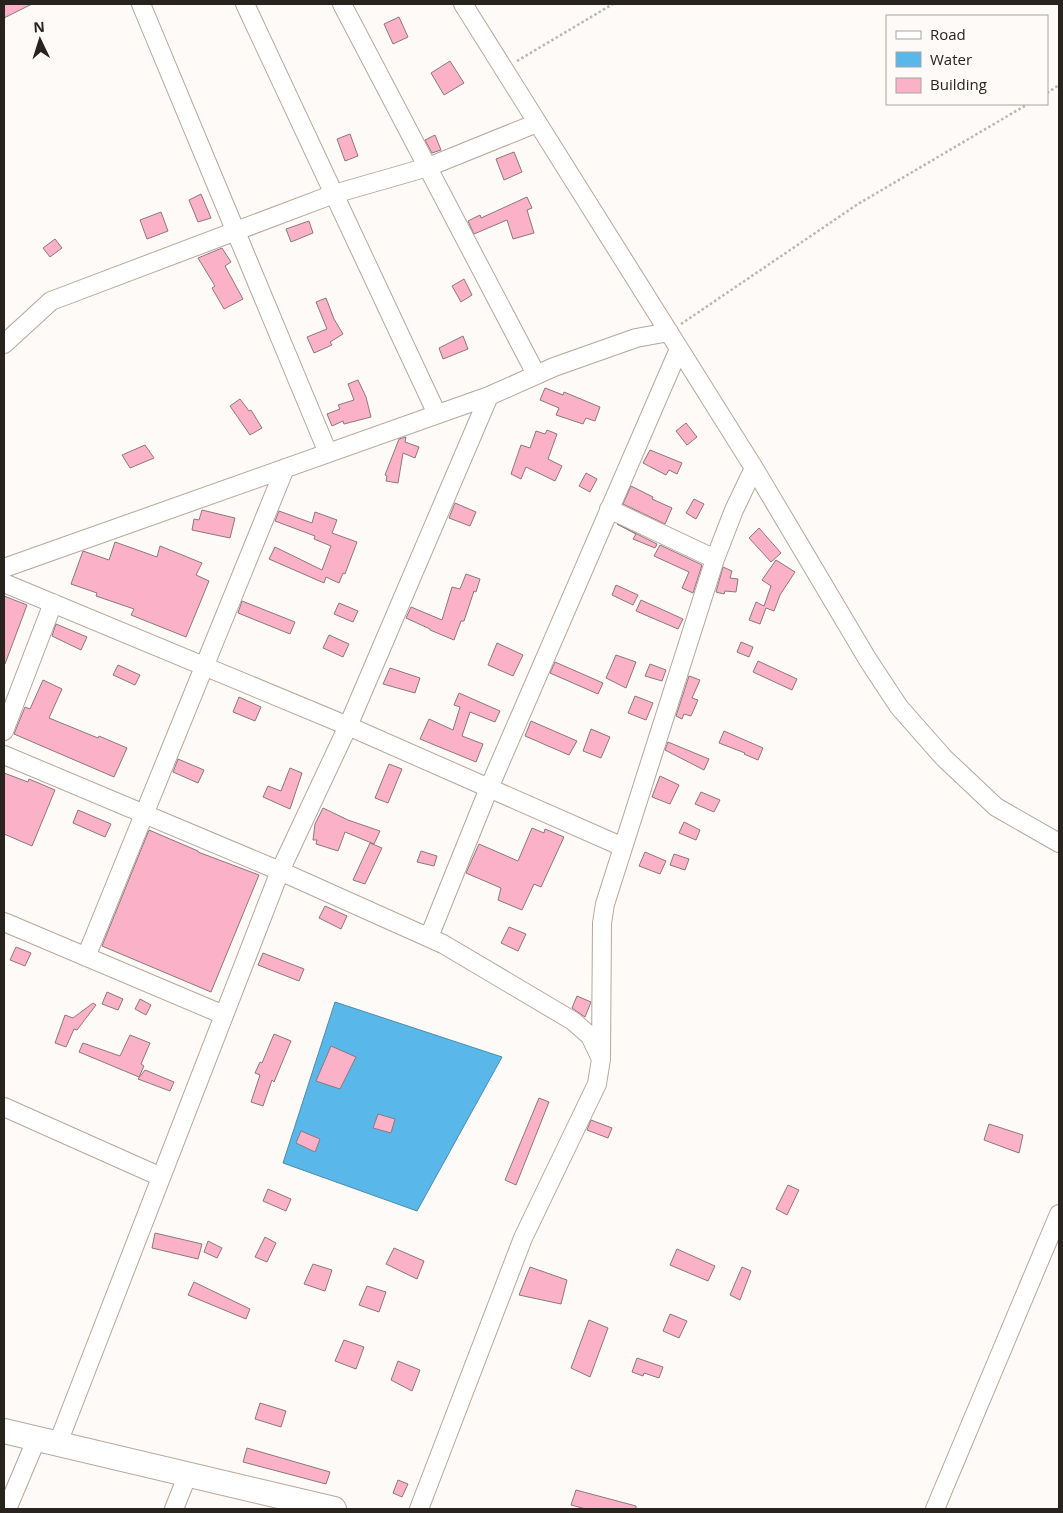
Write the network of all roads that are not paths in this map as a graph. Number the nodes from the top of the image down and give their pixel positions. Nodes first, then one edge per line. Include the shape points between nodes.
1 (141, 4) edge
2 (245, 4) edge
3 (342, 4) edge
4 (463, 4) edge
5 (537, 123) junction
6 (428, 166) junction
7 (334, 194) junction
8 (236, 232) junction
9 (669, 332) junction
10 (8, 333) edge
11 (679, 348) junction
12 (536, 374) junction
13 (488, 396) junction
14 (437, 414) junction
15 (328, 453) junction
16 (285, 468) junction
17 (754, 468) junction
18 (609, 509) junction
19 (716, 559) junction
20 (4, 568) edge
21 (4, 583) edge
22 (53, 603) junction
23 (205, 666) junction
24 (348, 726) junction
25 (4, 731) edge
26 (4, 755) edge
27 (489, 788) junction
28 (143, 814) junction
29 (1059, 843) edge
30 (623, 847) junction
31 (280, 871) junction
32 (4, 922) edge
33 (429, 937) junction
34 (86, 957) junction
35 (224, 1014) junction
36 (600, 1059) junction
37 (4, 1107) edge
38 (161, 1177) junction
39 (1059, 1214) edge
40 (4, 1431) edge
41 (48, 1441) junction
42 (188, 1474) junction
43 (299, 1505) edge
44 (7, 1509) edge
45 (174, 1509) edge
46 (334, 1509) edge
47 (419, 1509) edge
48 (936, 1509) edge

1 - 8 street
2 - 7 street
3 - 6 street
4 - 5 street
5 - 6 street
5 - 9 street
6 - 7 street
6 - 12 street
7 - 8 street
7 - 14 street
8 - 10 street via 51,301
8 - 15 street
9 - 11 street
9 - 12 street via 636,338
11 - 17 street
11 - 18 street
12 - 13 street
13 - 14 street
13 - 24 street
14 - 15 street
15 - 16 street
16 - 20 street
16 - 23 street
17 - 19 street
17 - 29 street via 899,707 944,758 996,807
18 - 19 street
18 - 27 street
19 - 30 street
21 - 22 street
22 - 23 street
22 - 25 street
23 - 24 street
23 - 28 street
24 - 27 street
24 - 31 street
26 - 28 street
27 - 30 street
27 - 33 street
28 - 31 street
28 - 34 street
30 - 36 street via 602,923
31 - 33 street
31 - 35 street
32 - 34 street
33 - 36 street via 573,1022 590,1036
34 - 35 street
35 - 38 street
36 - 47 street via 597,1084 523,1238
37 - 38 street
38 - 41 street
39 - 48 street
40 - 41 main road
41 - 42 main road
41 - 44 street
42 - 43 main road
42 - 45 street
43 - 46 main road

